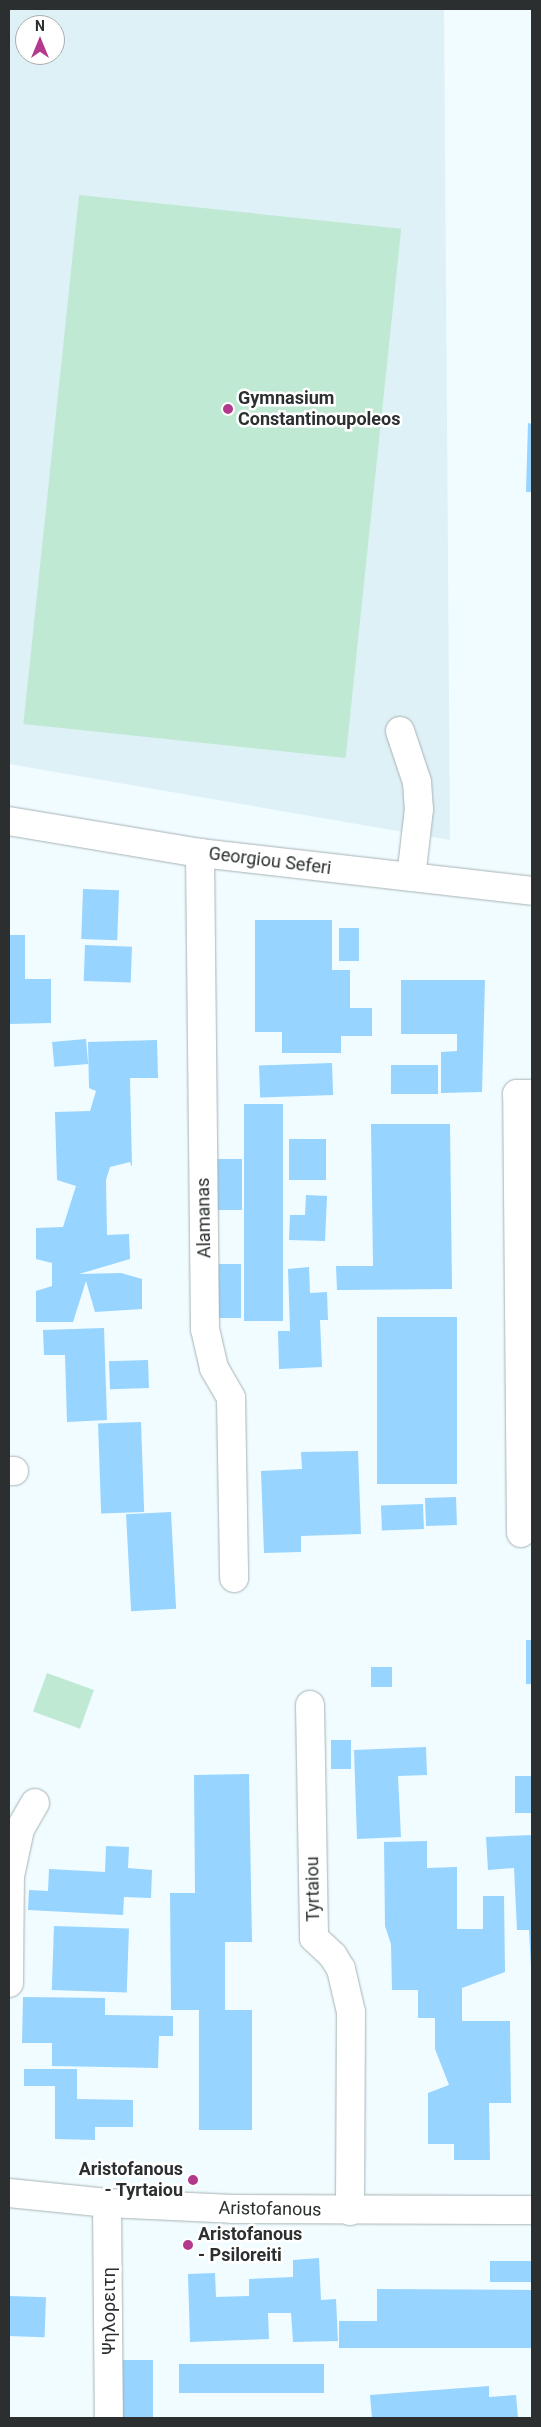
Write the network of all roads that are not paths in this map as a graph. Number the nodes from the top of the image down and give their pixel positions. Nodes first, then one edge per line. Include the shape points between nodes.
1 (400, 731) dead end
2 (9, 821) edge
3 (200, 853) junction
4 (411, 877) junction
5 (532, 891) edge
6 (532, 1094) edge
7 (526, 1361) edge
8 (521, 1533) dead end
9 (234, 1578) dead end
10 (310, 1705) dead end
11 (35, 1803) dead end
12 (9, 1983) edge
13 (9, 2193) edge
14 (108, 2203) junction
15 (532, 2210) edge
16 (350, 2211) junction
17 (109, 2418) edge

1 - 4 street via 417,782 419,809
2 - 3 street, Georgiou Seferi
3 - 4 street, Georgiou Seferi
3 - 9 street, Alamanas via 205,1329 214,1368 231,1398
4 - 5 street, Georgiou Seferi
6 - 7 street via 517,1094
7 - 8 street
10 - 16 street, Tyrtaiou via 314,1938 333,1956 340,1969 351,2012
11 - 12 street via 20,1829 10,1876
13 - 14 street, Aristofanous
14 - 16 street, Aristofanous
14 - 17 street, Ψηλορειτη
15 - 16 street, Aristofanous

